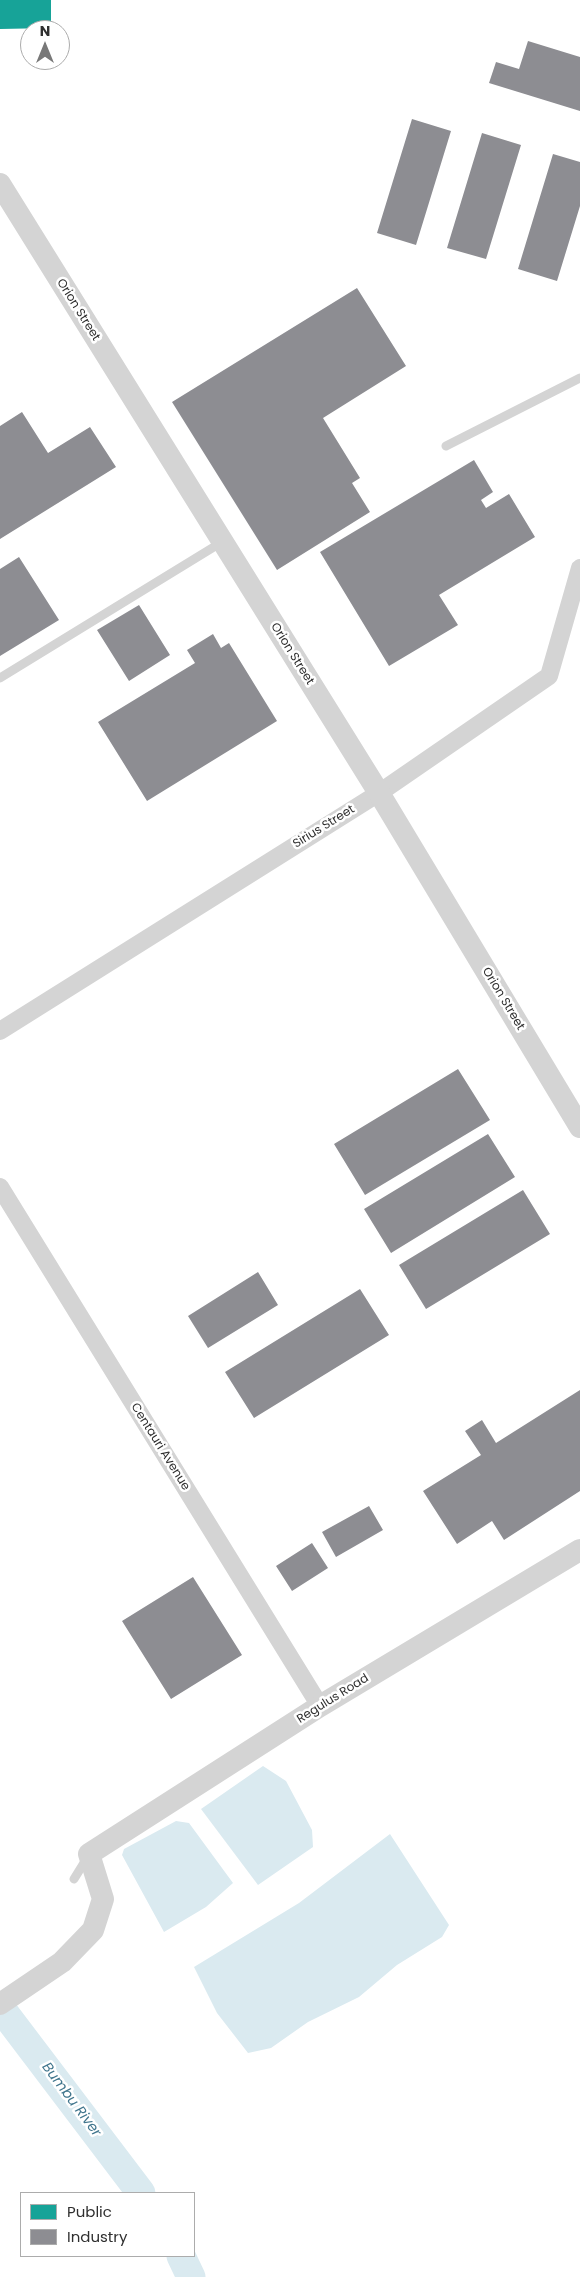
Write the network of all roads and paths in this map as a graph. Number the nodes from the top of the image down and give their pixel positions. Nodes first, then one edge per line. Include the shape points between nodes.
1 (0, 184) edge
2 (580, 378) edge
3 (446, 446) dead end
4 (223, 542) junction
5 (580, 568) edge
6 (0, 678) edge
7 (379, 793) junction
8 (0, 1031) edge
9 (580, 1127) edge
10 (0, 1187) edge
11 (580, 1550) edge
12 (320, 1706) junction
13 (90, 1854) junction
14 (74, 1879) dead end
15 (0, 2004) edge

1 - 4 street, Orion Street
2 - 3 lane
4 - 6 lane
4 - 7 street, Orion Street
5 - 7 street, Sirius Street via 549,676
7 - 8 street, Sirius Street
7 - 9 street, Orion Street
10 - 12 street, Centauri Avenue
11 - 12 street, Regulus Road
12 - 13 street, Regulus Road
13 - 14 lane
13 - 15 street via 103,1899 93,1930 62,1962

